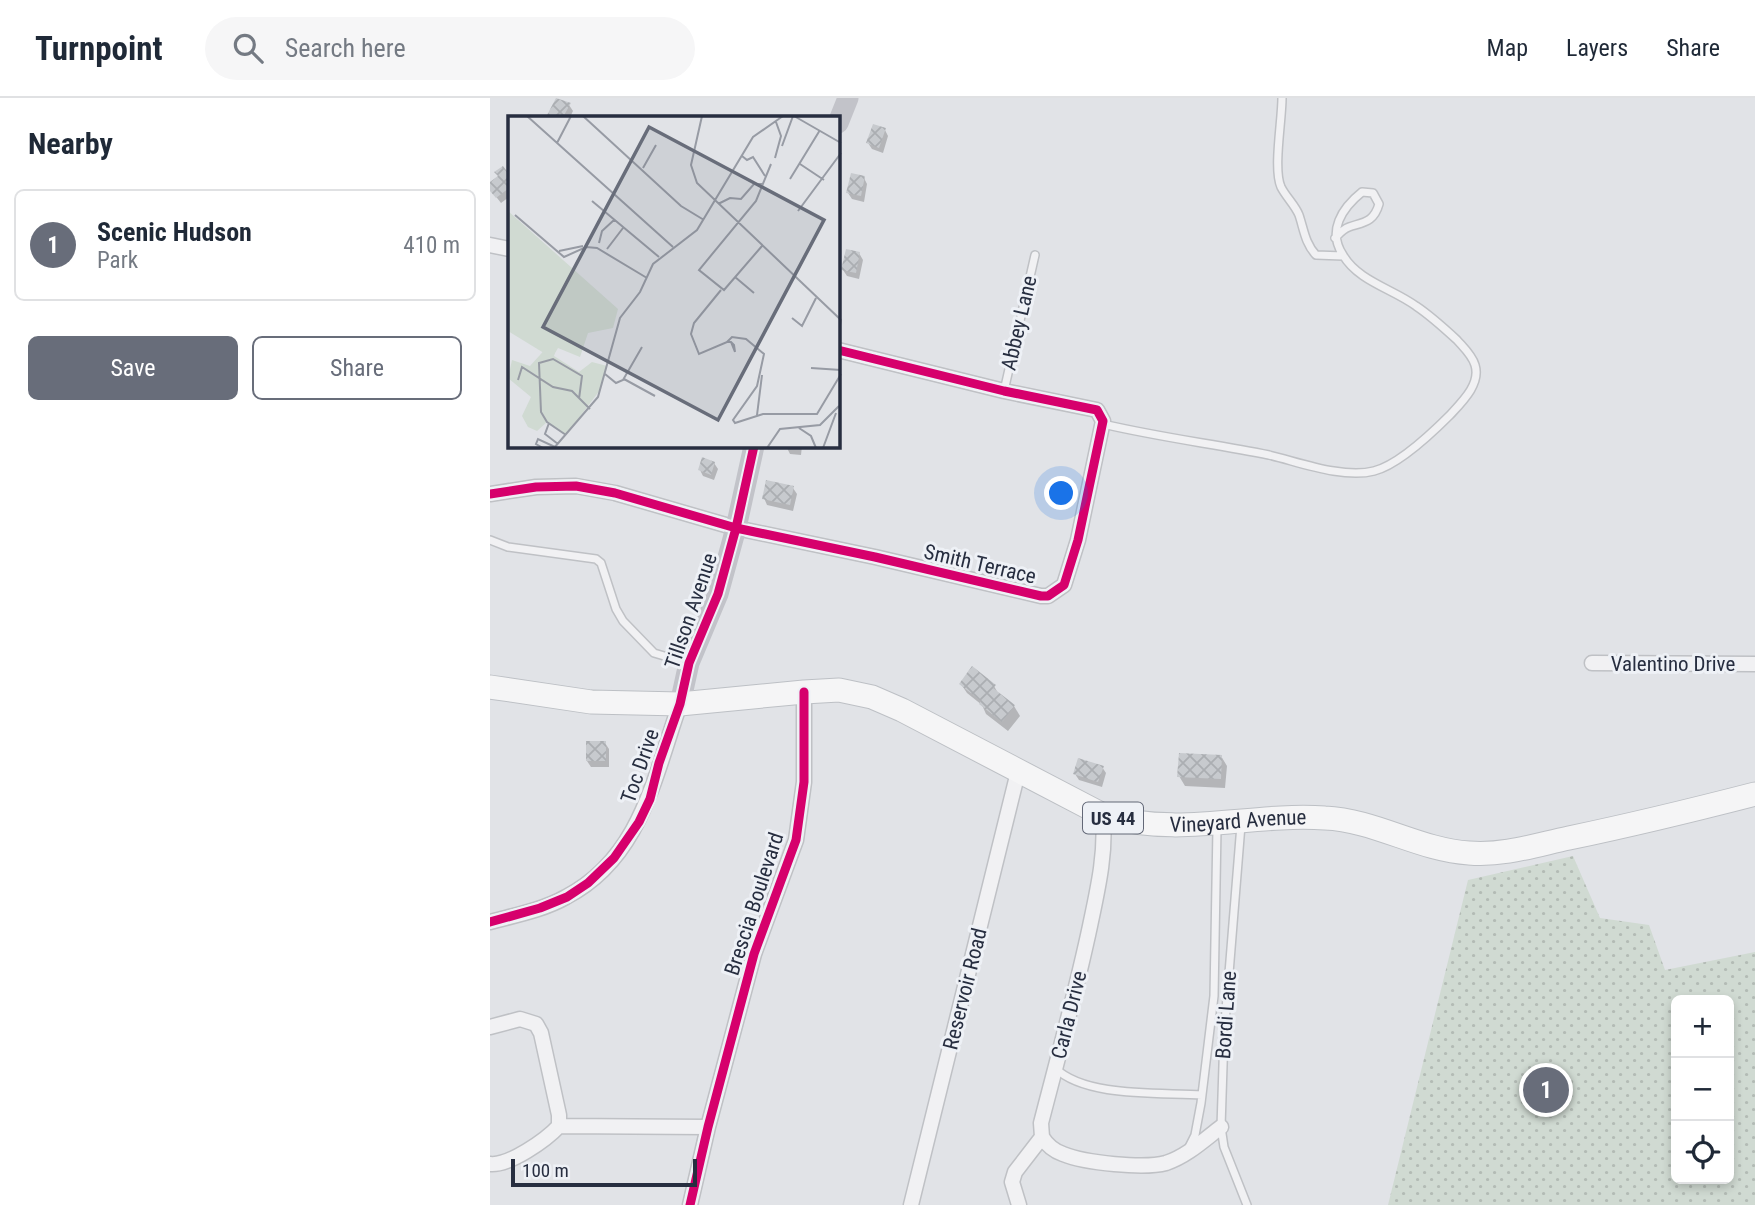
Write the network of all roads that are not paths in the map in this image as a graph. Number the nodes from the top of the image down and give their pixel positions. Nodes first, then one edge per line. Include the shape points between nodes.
1 (848, 98) edge
2 (1282, 98) edge
3 (840, 118) edge
4 (1335, 238) junction
5 (490, 246) edge
6 (508, 249) edge
7 (1035, 255) dead end
8 (1343, 256) junction
9 (840, 350) edge
10 (1004, 391) junction
11 (1102, 424) junction
12 (754, 448) edge
13 (490, 494) edge
14 (736, 528) junction
15 (490, 540) edge
16 (689, 663) junction
17 (1592, 663) dead end
18 (1755, 664) edge
19 (490, 687) edge
20 (804, 691) junction
21 (680, 704) junction
22 (1018, 772) junction
23 (1755, 794) edge
24 (1103, 815) junction
25 (1241, 821) junction
26 (1217, 824) junction
27 (490, 922) edge
28 (490, 1027) edge
29 (1055, 1068) junction
30 (1202, 1094) junction
31 (559, 1126) junction
32 (708, 1127) junction
33 (1221, 1127) junction
34 (1042, 1137) junction
35 (1185, 1154) junction
36 (490, 1164) edge
37 (690, 1205) edge
38 (911, 1205) edge
39 (1019, 1205) edge
40 (1246, 1205) edge

1 - 3 street
2 - 8 lane via 1277,172 1281,186 1298,213 1308,246 1316,255
4 - 4 lane via 1339,216 1349,202 1362,192 1373,193 1379,204 1377,214 1365,225 1346,228
4 - 8 lane
5 - 6 street
7 - 10 lane, Abbey Lane
8 - 11 lane via 1359,272 1416,305 1469,352 1475,365 1476,376 1468,394 1399,458 1374,471 1338,472
9 - 10 street
10 - 11 street via 1097,410
11 - 14 street, Smith Terrace via 1067,578 1048,596
12 - 14 street, Tillson Avenue
13 - 14 street via 576,486
14 - 16 street, Tillson Avenue via 718,594
15 - 16 lane via 508,547 596,559 623,621 654,653
16 - 21 street, Tillson Avenue
17 - 18 street, Valentino Drive
19 - 21 main road, Vineyard Avenue / US 44 via 591,702
20 - 21 main road, Vineyard Avenue / US 44
20 - 22 main road, Vineyard Avenue / US 44 via 872,697
20 - 32 street, Brescia Boulevard via 804,782 796,839 754,954
21 - 27 street, Toc Drive via 650,799 614,858 567,897
22 - 24 main road, Vineyard Avenue / US 44
22 - 38 street, Reservoir Road
23 - 25 main road, Vineyard Avenue / US 44 via 1506,852 1438,849 1357,822 1326,818
24 - 26 main road, Vineyard Avenue / US 44 via 1153,826
24 - 29 street, Carla Drive via 1103,863
25 - 26 main road, Vineyard Avenue / US 44
25 - 33 lane, Bordi Lane
26 - 30 lane via 1214,996
28 - 31 street via 520,1019 536,1024
29 - 30 lane via 1064,1076 1105,1087
29 - 34 street, Carla Drive via 1041,1123
30 - 35 lane via 1195,1135
31 - 32 street
31 - 36 street via 510,1161
32 - 37 street, Brescia Boulevard
33 - 35 street
33 - 40 lane, Bordi Lane
34 - 35 street via 1063,1154 1125,1166 1150,1166
34 - 39 street via 1014,1172

